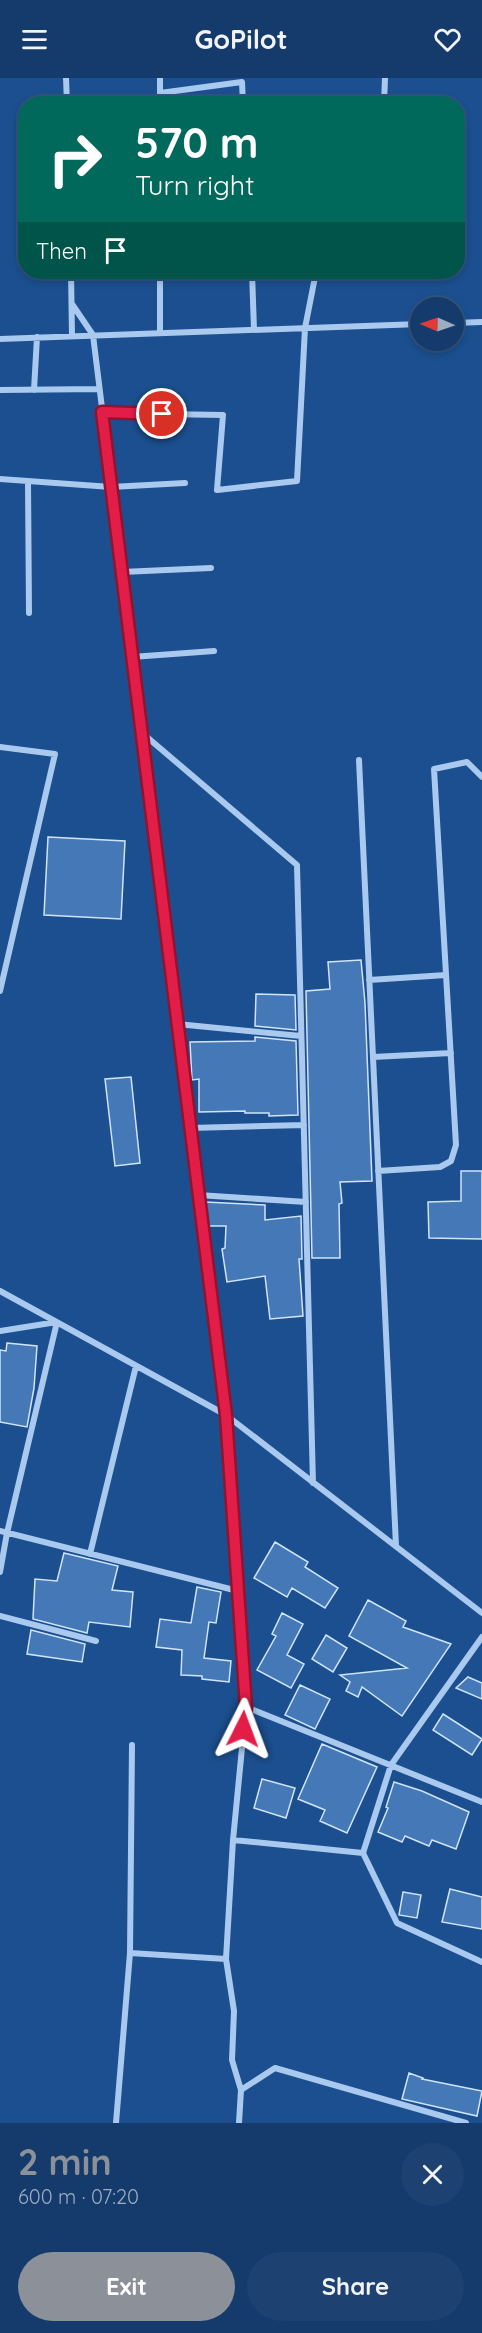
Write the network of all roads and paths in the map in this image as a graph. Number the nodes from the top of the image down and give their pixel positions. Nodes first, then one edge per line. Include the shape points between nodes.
1 (66, 78) edge
2 (160, 78) edge
3 (385, 78) edge
4 (160, 93) joint
5 (67, 96) edge
6 (243, 96) edge
7 (384, 96) edge
8 (71, 279) edge
9 (160, 279) edge
10 (252, 279) edge
11 (315, 279) edge
12 (72, 304) junction
13 (482, 322) edge
14 (464, 323) edge
15 (410, 324) edge
16 (305, 328) junction
17 (254, 330) junction
18 (160, 333) junction
19 (93, 335) junction
20 (72, 336) junction
21 (37, 337) junction
22 (0, 339) edge
23 (99, 389) junction
24 (0, 390) edge
25 (34, 390) junction
26 (102, 412) junction
27 (0, 478) edge
28 (28, 481) junction
29 (185, 483) dead end
30 (111, 487) junction
31 (211, 568) dead end
32 (122, 572) junction
33 (29, 613) dead end
34 (214, 651) dead end
35 (132, 657) junction
36 (141, 732) junction
37 (0, 747) edge
38 (359, 760) dead end
39 (482, 777) edge
40 (446, 975) junction
41 (369, 980) junction
42 (0, 991) edge
43 (177, 1024) junction
44 (302, 1036) junction
45 (450, 1053) junction
46 (373, 1057) junction
47 (304, 1125) junction
48 (190, 1128) junction
49 (378, 1171) junction
50 (198, 1195) junction
51 (306, 1202) junction
52 (0, 1291) edge
53 (57, 1323) junction
54 (0, 1331) edge
55 (136, 1366) junction
56 (226, 1415) junction
57 (313, 1482) junction
58 (4, 1532) edge
59 (396, 1546) junction
60 (90, 1554) junction
61 (0, 1572) edge
62 (238, 1592) junction
63 (482, 1613) edge
64 (0, 1617) edge
65 (482, 1637) edge
66 (96, 1641) dead end
67 (246, 1707) junction
68 (132, 1745) dead end
69 (391, 1765) junction
70 (482, 1802) edge
71 (233, 1840) junction
72 (363, 1853) junction
73 (130, 1953) junction
74 (226, 1959) junction
75 (482, 1962) edge
76 (241, 2090) junction
77 (116, 2123) edge
78 (240, 2123) edge
79 (466, 2123) edge

1 - 5 street
2 - 4 street
3 - 7 street
4 - 6 street via 242,82
8 - 12 street
9 - 18 street
10 - 17 street
11 - 16 street
12 - 19 street
12 - 20 street
13 - 14 street
15 - 16 street
16 - 17 street
16 - 26 street via 297,481 217,490 222,415
17 - 18 street
18 - 19 street
19 - 20 street
19 - 23 street
20 - 21 street
21 - 22 street
21 - 25 street
23 - 25 street
23 - 26 street
24 - 25 street
26 - 30 street
27 - 28 street
28 - 30 street
28 - 33 street
29 - 30 street
30 - 32 street
31 - 32 street
32 - 35 street
34 - 35 street
35 - 36 street
36 - 43 street
36 - 44 street via 297,865
37 - 42 street via 55,754
38 - 41 street
39 - 40 street via 467,762 434,770
40 - 41 street
40 - 45 street
41 - 46 street
43 - 44 street
43 - 48 street
44 - 47 street
45 - 46 street
45 - 49 street via 456,1145 451,1161 440,1167
46 - 49 street
47 - 48 street
47 - 51 street
48 - 50 street
49 - 59 street
50 - 51 street
50 - 56 street
51 - 57 street
52 - 53 street
53 - 54 street
53 - 55 street
53 - 58 street
55 - 56 street
55 - 60 street
56 - 57 street
56 - 62 street
57 - 59 street
58 - 60 street
58 - 61 street
59 - 63 street
60 - 62 street
62 - 67 street
64 - 66 street
65 - 69 street
67 - 69 street
67 - 71 street
68 - 73 street
69 - 70 street
69 - 72 street
71 - 72 street
71 - 74 street
72 - 75 street via 398,1923
73 - 74 street
73 - 77 street
74 - 76 street via 234,2011 232,2060
76 - 78 street
76 - 79 street via 275,2068

